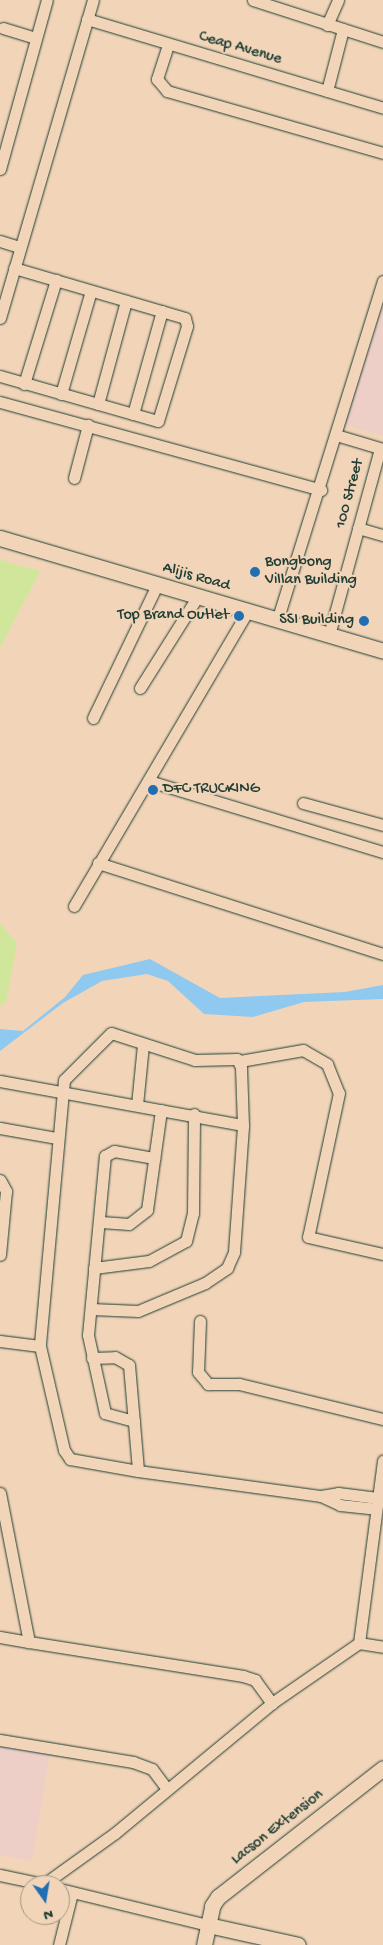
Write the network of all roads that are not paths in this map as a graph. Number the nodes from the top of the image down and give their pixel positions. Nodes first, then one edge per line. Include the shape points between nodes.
1 (47, 0) edge
2 (93, 0) edge
3 (253, 0) edge
4 (338, 0) edge
5 (88, 19) junction
6 (328, 25) junction
7 (2, 28) dead end
8 (343, 29) junction
9 (36, 38) junction
10 (383, 42) edge
11 (168, 45) junction
12 (327, 92) junction
13 (383, 108) edge
14 (383, 152) edge
15 (0, 169) edge
16 (0, 241) edge
17 (20, 247) junction
18 (14, 268) junction
19 (56, 280) junction
20 (383, 281) edge
21 (91, 291) junction
22 (126, 301) junction
23 (162, 311) junction
24 (0, 318) edge
25 (0, 376) edge
26 (24, 384) junction
27 (61, 394) junction
28 (0, 402) edge
29 (98, 404) junction
30 (133, 414) junction
31 (88, 425) junction
32 (336, 435) junction
33 (382, 449) edge
34 (74, 478) dead end
35 (321, 490) junction
36 (358, 528) junction
37 (383, 535) edge
38 (0, 538) edge
39 (157, 585) junction
40 (198, 596) junction
41 (248, 611) junction
42 (277, 621) junction
43 (329, 635) junction
44 (383, 651) edge
45 (140, 688) dead end
46 (93, 718) dead end
47 (149, 781) junction
48 (304, 803) dead end
49 (383, 825) edge
50 (383, 852) edge
51 (98, 863) junction
52 (74, 906) dead end
53 (383, 954) edge
54 (143, 1045) junction
55 (240, 1062) junction
56 (0, 1080) edge
57 (60, 1092) junction
58 (137, 1105) junction
59 (161, 1110) junction
60 (194, 1114) junction
61 (243, 1125) junction
62 (0, 1128) edge
63 (57, 1138) junction
64 (154, 1158) junction
65 (0, 1180) edge
66 (101, 1222) junction
67 (383, 1254) edge
68 (0, 1255) edge
69 (94, 1268) junction
70 (91, 1309) junction
71 (200, 1321) dead end
72 (0, 1341) edge
73 (40, 1346) junction
74 (92, 1358) junction
75 (383, 1419) edge
76 (134, 1420) junction
77 (383, 1461) edge
78 (138, 1471) junction
79 (0, 1494) edge
80 (377, 1503) junction
81 (0, 1637) edge
82 (29, 1642) junction
83 (358, 1643) junction
84 (383, 1647) edge
85 (272, 1703) junction
86 (0, 1740) edge
87 (383, 1768) edge
88 (167, 1789) junction
89 (0, 1875) edge
90 (57, 1875) edge
91 (20, 1879) edge
92 (72, 1893) joint
93 (208, 1925) junction
94 (59, 1945) edge
95 (204, 1945) edge
96 (298, 1945) edge

1 - 9 street
2 - 5 street
3 - 6 street
4 - 6 street
5 - 11 street, Ceap Avenue
5 - 17 street
6 - 8 street
7 - 9 street
8 - 10 street
8 - 12 street
9 - 15 street
11 - 12 street, Ceap Avenue
11 - 14 street via 157,79 167,91
12 - 13 street, Ceap Avenue
16 - 17 street
17 - 18 street
18 - 19 street
18 - 24 street
19 - 21 street
19 - 26 street
20 - 32 street
21 - 22 street
21 - 27 street
22 - 23 street
22 - 29 street
23 - 30 street
23 - 30 street via 185,318 187,326 163,416 158,421
25 - 26 street
26 - 27 street
27 - 29 street
28 - 31 street
29 - 30 street
31 - 34 street
31 - 35 street
32 - 33 street
32 - 35 street
33 - 36 street, 100 Street
35 - 42 street
36 - 37 street
36 - 43 street, 100 Street
38 - 39 main road, Alijis Road
39 - 40 main road, Alijis Road
39 - 46 street
40 - 41 main road, Alijis Road
40 - 45 street
41 - 42 main road, Alijis Road
41 - 47 street
42 - 43 main road, Alijis Road
43 - 44 main road, Alijis Road
47 - 50 street
47 - 51 street
48 - 49 street
51 - 52 street
51 - 53 street
54 - 55 street via 195,1060
54 - 57 street via 111,1033 105,1036 64,1080
54 - 58 street
55 - 61 street
55 - 67 street via 303,1050 327,1064 339,1093 308,1238
56 - 57 street
57 - 58 street
57 - 63 street
58 - 59 street
59 - 60 street
59 - 64 street
60 - 61 street
60 - 69 street via 193,1214 186,1241 149,1261
61 - 70 street via 234,1252 227,1268 205,1283 138,1311
62 - 63 street
63 - 73 street
64 - 66 street via 150,1203 142,1217 124,1224
64 - 66 street via 114,1151 105,1156
65 - 68 street via 6,1191
66 - 69 street
69 - 70 street
70 - 74 street
71 - 75 street via 198,1372 208,1384 239,1384
72 - 73 street
73 - 78 street via 67,1456
74 - 76 street via 105,1413
74 - 76 street via 115,1357 129,1365
76 - 78 street
77 - 80 street
78 - 80 street via 321,1496 338,1492
79 - 82 street
80 - 83 street
81 - 82 street
82 - 85 street via 243,1676 255,1680
83 - 84 street
83 - 85 street
85 - 88 street
86 - 88 street via 133,1762 152,1770
87 - 93 main road, Lacson Extension via 218,1897
88 - 90 street
89 - 91 street
92 - 93 street
92 - 94 street
93 - 95 main road, Lacson Extension
93 - 96 main road

